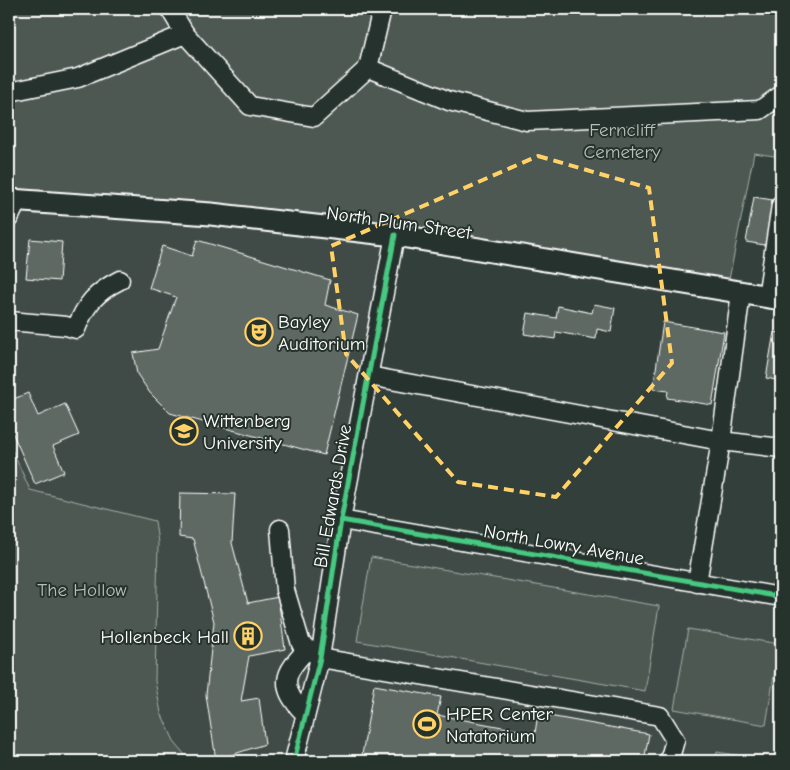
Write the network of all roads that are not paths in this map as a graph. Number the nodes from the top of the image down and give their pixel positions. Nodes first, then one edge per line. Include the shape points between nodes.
1 (170, 9) edge
2 (382, 9) edge
3 (184, 34) junction
4 (368, 68) junction
5 (9, 92) edge
6 (781, 95) edge
7 (781, 205) edge
8 (12, 206) edge
9 (395, 235) junction
10 (120, 280) dead end
11 (742, 293) junction
12 (774, 298) edge
13 (9, 321) edge
14 (369, 376) junction
15 (721, 441) junction
16 (781, 448) edge
17 (341, 520) junction
18 (280, 529) dead end
19 (697, 583) junction
20 (781, 597) edge
21 (314, 653) junction
22 (305, 713) junction
23 (294, 761) edge
24 (669, 761) edge

1 - 3 street
2 - 4 street
3 - 4 street via 250,106 314,117
3 - 5 street via 78,78
4 - 6 street via 449,100 527,121 760,110
7 - 12 street
8 - 9 main road, North Plum Street via 211,214
9 - 11 main road, North Plum Street
9 - 14 street, Bill Edwards Drive
10 - 13 street via 91,300 76,329
11 - 12 main road, North Plum Street
11 - 15 street
14 - 15 street
14 - 17 street, Bill Edwards Drive
15 - 16 street
15 - 19 street
17 - 19 street, North Lowry Avenue
17 - 21 street, Bill Edwards Drive
18 - 21 street via 285,590 301,644
19 - 20 street, North Lowry Avenue
21 - 22 street, Bill Edwards Drive
21 - 22 street via 290,670 286,682 288,692
21 - 24 street via 660,716 675,740
22 - 23 street, Bill Edwards Drive

